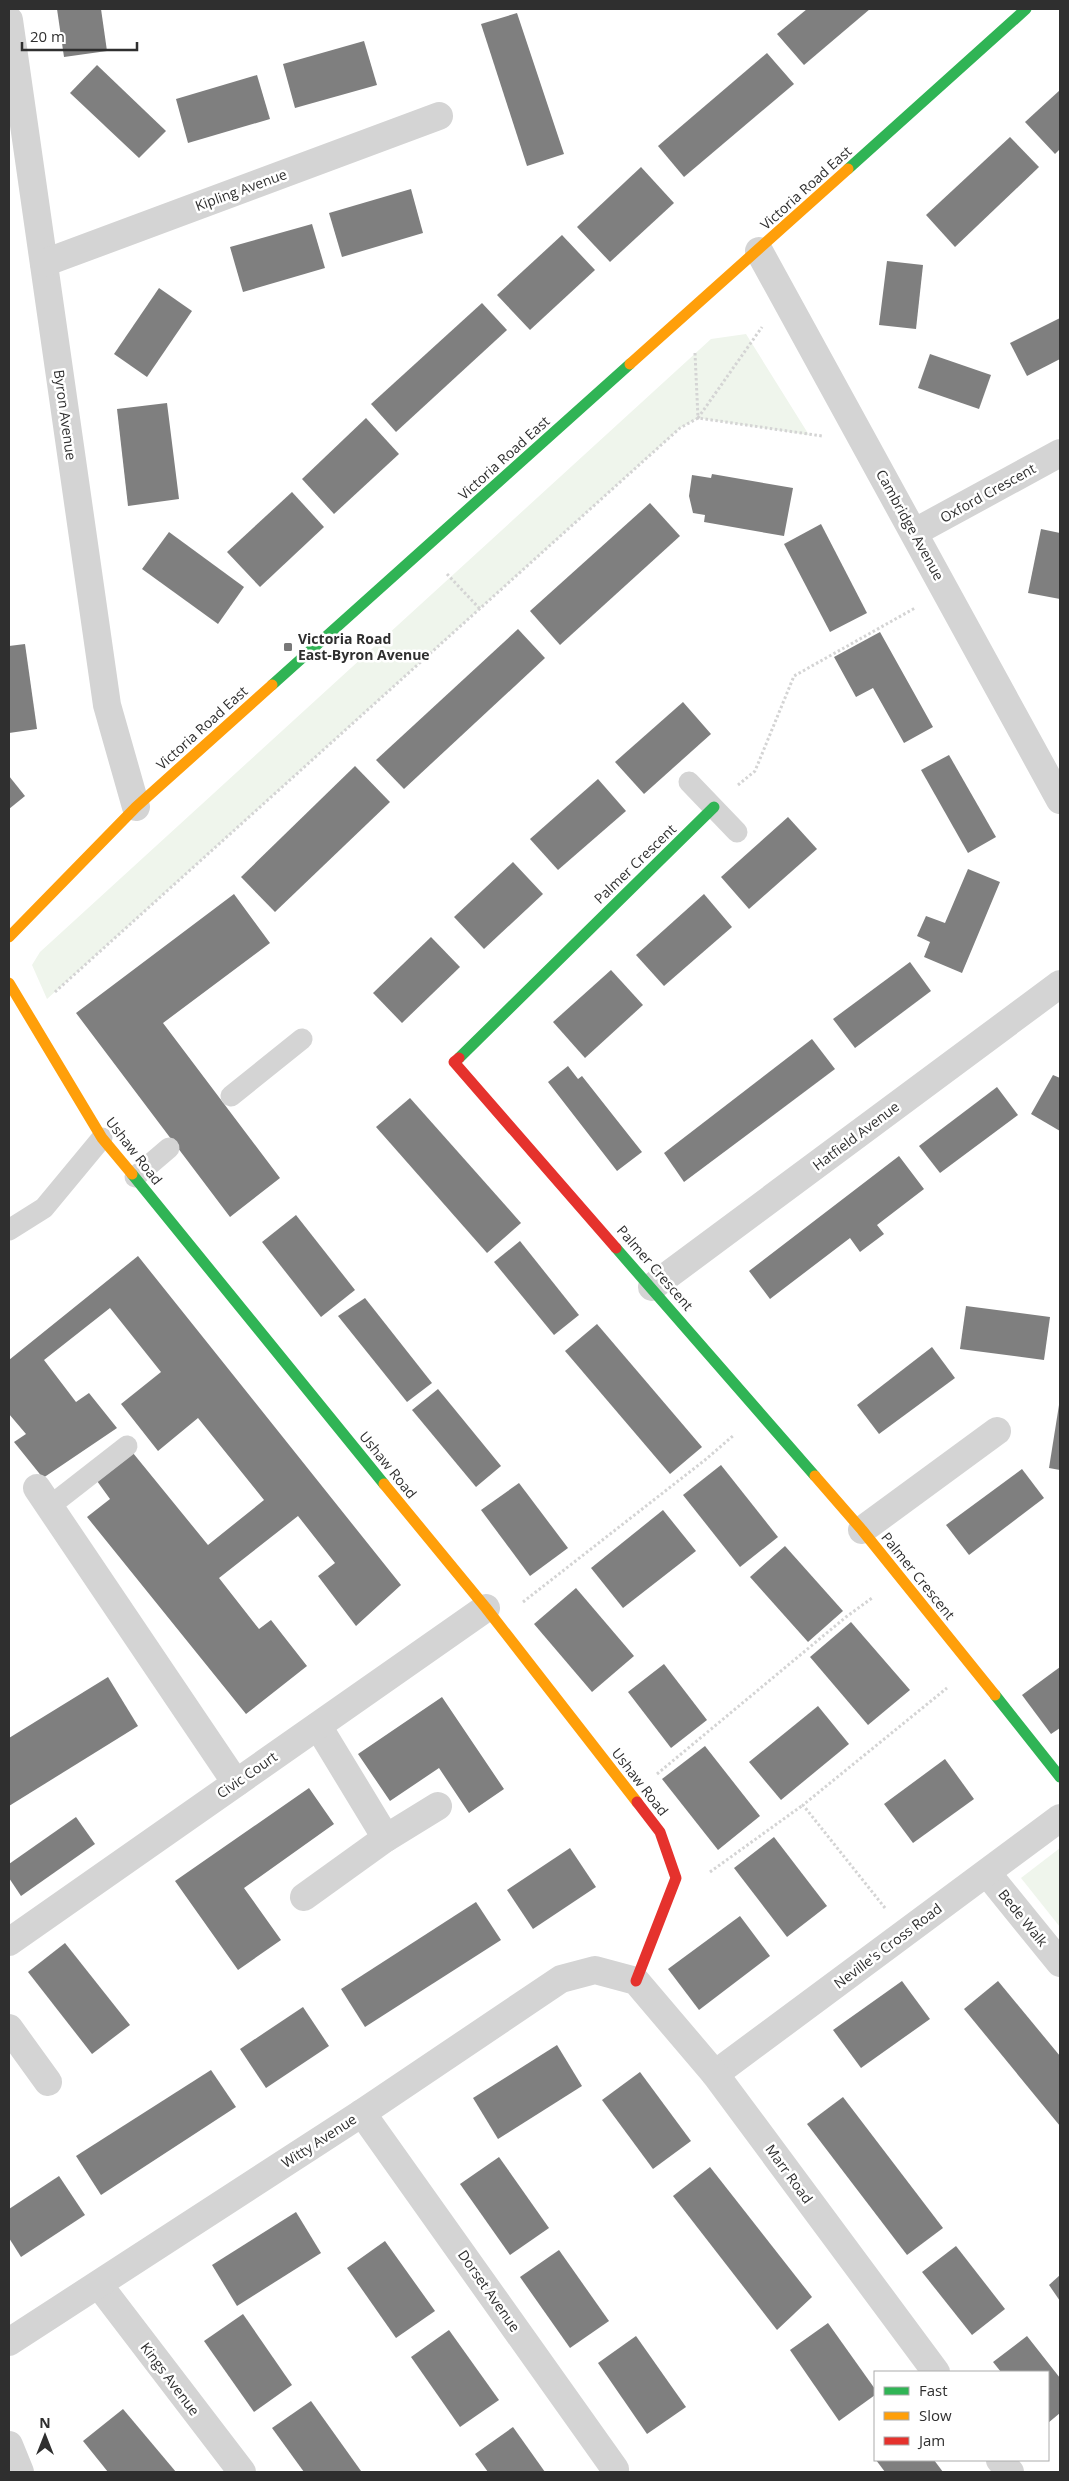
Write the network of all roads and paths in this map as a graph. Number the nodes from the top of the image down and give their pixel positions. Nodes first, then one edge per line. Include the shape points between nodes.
1 (1026, 9) edge
2 (9, 20) edge
3 (439, 116) dead end
4 (759, 250) junction
5 (44, 263) junction
6 (784, 296) junction
7 (693, 310) junction
8 (698, 418) junction
9 (863, 438) junction
10 (1060, 452) edge
11 (915, 532) junction
12 (424, 550) junction
13 (946, 591) junction
14 (480, 609) junction
15 (688, 782) dead end
16 (1060, 800) edge
17 (136, 807) junction
18 (714, 807) junction
19 (737, 832) dead end
20 (9, 937) edge
21 (9, 983) edge
22 (1060, 984) edge
23 (28, 1015) junction
24 (302, 1039) dead end
25 (231, 1096) dead end
26 (102, 1138) junction
27 (169, 1148) dead end
28 (135, 1177) junction
29 (9, 1230) edge
30 (652, 1287) junction
31 (997, 1431) dead end
32 (732, 1436) dead end
33 (127, 1446) dead end
34 (43, 1497) joint
35 (862, 1530) junction
36 (870, 1600) dead end
37 (491, 1615) junction
38 (946, 1688) dead end
39 (318, 1726) junction
40 (1060, 1777) edge
41 (236, 1783) junction
42 (631, 1795) junction
43 (803, 1805) junction
44 (438, 1806) dead end
45 (1060, 1818) edge
46 (386, 1838) junction
47 (987, 1873) junction
48 (676, 1878) junction
49 (304, 1897) dead end
50 (882, 1904) dead end
51 (9, 1942) edge
52 (1060, 1963) edge
53 (636, 1981) junction
54 (9, 2028) edge
55 (716, 2074) junction
56 (48, 2082) dead end
57 (362, 2113) junction
58 (99, 2285) junction
59 (9, 2342) edge
60 (935, 2371) edge
61 (9, 2445) edge
62 (1001, 2461) edge
63 (615, 2469) dead end
64 (20, 2472) edge
65 (242, 2472) edge
66 (1010, 2472) edge

1 - 4 street, Victoria Road East
2 - 5 street, Byron Avenue
3 - 5 street, Kipling Avenue
4 - 6 street, Cambridge Avenue
4 - 7 street, Victoria Road East
5 - 17 street, Byron Avenue via 107,705
6 - 8 path
6 - 9 street, Cambridge Avenue
7 - 8 path
7 - 12 street, Victoria Road East
8 - 9 path via 809,435
8 - 14 path via 680,428
9 - 11 street, Cambridge Avenue
10 - 11 street, Oxford Crescent
11 - 13 street, Cambridge Avenue
12 - 14 path
12 - 17 street, Victoria Road East
13 - 16 street, Cambridge Avenue
13 - 18 path via 794,676 754,771
14 - 23 path
15 - 18 lane
17 - 20 street, Victoria Road East
18 - 19 lane
18 - 30 street, Palmer Crescent via 454,1062
21 - 23 street, Ushaw Road
22 - 30 street, Hatfield Avenue
23 - 26 street, Ushaw Road
24 - 25 lane
26 - 28 street, Ushaw Road
26 - 29 lane via 44,1208
27 - 28 lane
28 - 37 street, Ushaw Road
30 - 35 street, Palmer Crescent
31 - 35 street
32 - 37 path
33 - 34 lane
34 - 41 street
35 - 40 street, Palmer Crescent
36 - 42 path
37 - 39 street, Civic Court
37 - 42 street, Ushaw Road
38 - 43 path
39 - 41 street, Civic Court
39 - 46 street
41 - 51 street, Civic Court
42 - 48 street, Ushaw Road via 660,1832
43 - 48 path via 703,1877
43 - 50 path
44 - 46 street
45 - 47 street, Neville's Cross Road
46 - 49 street
47 - 52 street, Bede Walk
47 - 55 street, Neville's Cross Road
48 - 53 street
53 - 55 street, Marr Road
53 - 57 street, Witty Avenue via 595,1970 561,1979
54 - 56 street
55 - 60 street, Marr Road
57 - 58 street, Witty Avenue
57 - 63 street, Dorset Avenue
58 - 59 street, Witty Avenue
58 - 65 street, Kings Avenue
61 - 64 street
62 - 66 street

